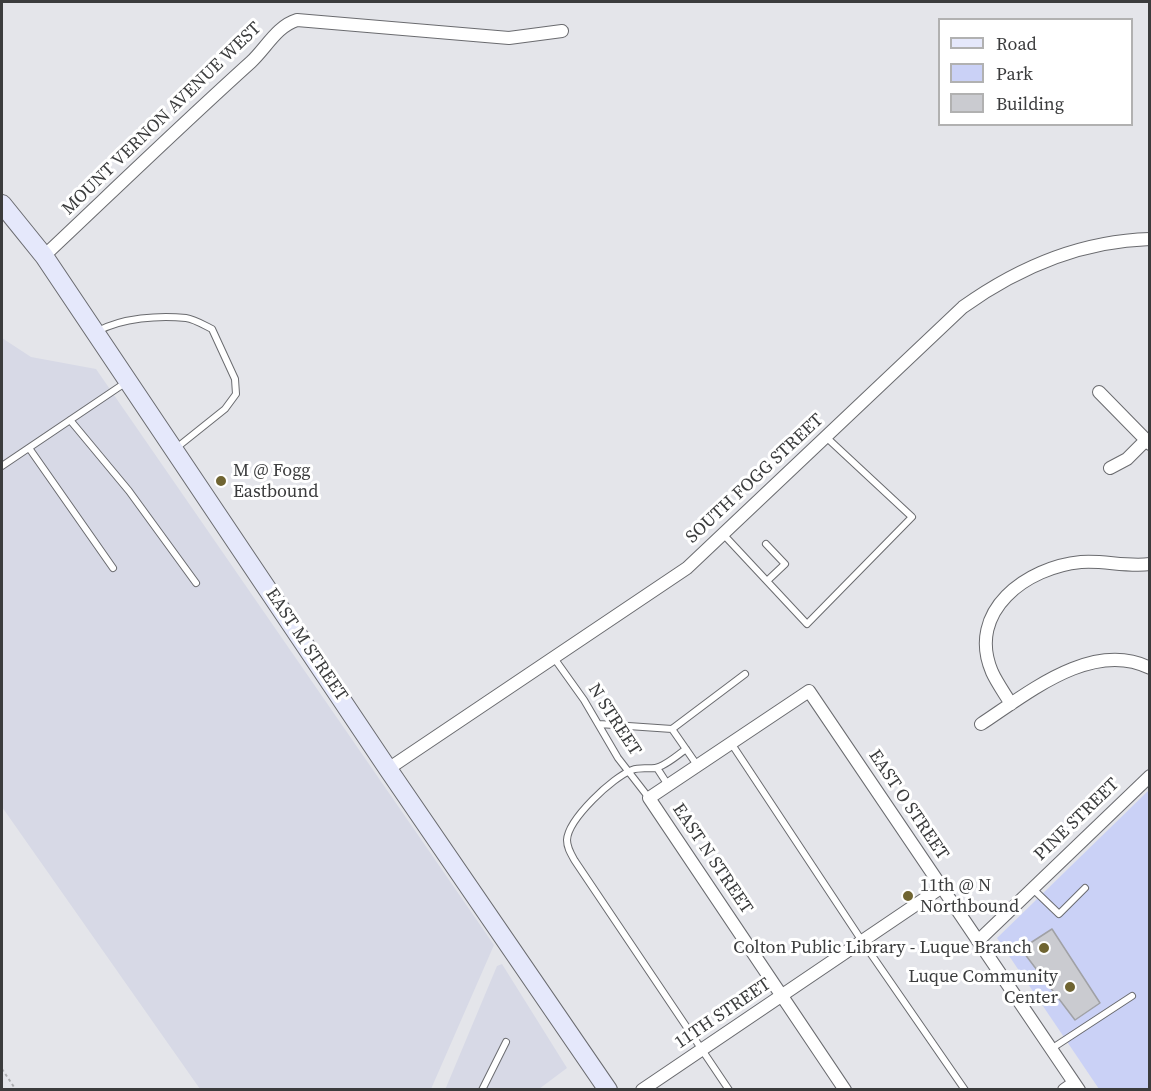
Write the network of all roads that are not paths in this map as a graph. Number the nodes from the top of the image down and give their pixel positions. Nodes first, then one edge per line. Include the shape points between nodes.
1 (562, 31) dead end
2 (2, 204) edge
3 (1149, 239) edge
4 (44, 256) junction
5 (95, 332) junction
6 (128, 381) junction
7 (1099, 392) dead end
8 (70, 420) junction
9 (826, 437) junction
10 (1148, 442) edge
11 (29, 448) junction
12 (175, 450) junction
13 (2, 466) edge
14 (1110, 468) dead end
15 (723, 534) junction
16 (765, 544) dead end
17 (1149, 564) edge
18 (113, 568) dead end
19 (767, 581) junction
20 (196, 583) dead end
21 (554, 658) junction
22 (1149, 668) edge
23 (745, 674) dead end
24 (1011, 704) junction
25 (599, 724) junction
26 (981, 724) dead end
27 (672, 729) junction
28 (731, 743) junction
29 (686, 749) junction
30 (698, 766) junction
31 (657, 768) junction
32 (388, 769) junction
33 (629, 771) junction
34 (1149, 776) edge
35 (668, 786) junction
36 (649, 798) junction
37 (942, 887) junction
38 (1033, 888) junction
39 (1084, 888) dead end
40 (862, 941) junction
41 (978, 941) junction
42 (782, 995) junction
43 (1132, 996) dead end
44 (506, 1042) dead end
45 (702, 1049) junction
46 (1051, 1049) junction
47 (1072, 1087) edge
48 (482, 1089) edge
49 (608, 1089) edge
50 (642, 1089) edge
51 (729, 1089) edge
52 (845, 1089) edge
53 (965, 1089) edge

1 - 4 street, MOUNT VERNON AVENUE WEST via 509,38 297,20 288,23
2 - 4 street, EAST M STREET
3 - 9 street, SOUTH FOGG STREET via 1070,251 997,283 963,307
4 - 5 street, EAST M STREET
5 - 6 street, EAST M STREET
5 - 12 lane via 116,321 138,318 188,318 212,329 235,379 236,394 225,409
6 - 8 lane
6 - 12 street, EAST M STREET
7 - 10 street
8 - 11 lane
8 - 20 lane
9 - 15 street, SOUTH FOGG STREET
9 - 19 lane via 912,517 807,624
10 - 14 street
11 - 13 lane
11 - 18 lane
12 - 32 street, EAST M STREET
15 - 19 lane
15 - 21 street, SOUTH FOGG STREET via 687,568
16 - 19 lane via 785,564
17 - 24 street via 1082,561 1059,566 1041,571 1004,597 992,614 987,648 992,671
21 - 25 lane, N STREET
21 - 32 street, SOUTH FOGG STREET
22 - 24 street via 1124,660 1079,665
23 - 27 lane
24 - 26 street
25 - 27 lane
25 - 33 lane, N STREET
27 - 29 lane
28 - 30 street
28 - 37 street, EAST O STREET via 809,691
28 - 40 lane
29 - 30 lane
29 - 31 lane
30 - 35 street
31 - 33 lane
31 - 35 lane
32 - 49 street, EAST M STREET
33 - 36 lane, N STREET
33 - 45 lane via 578,816 568,835 568,850
34 - 38 street, PINE STREET
35 - 36 street
36 - 42 street, EAST N STREET
37 - 40 street, 11TH STREET
37 - 41 street, EAST O STREET
38 - 39 lane via 1059,914
38 - 41 street, PINE STREET
40 - 42 street, 11TH STREET
40 - 53 lane
41 - 46 street, EAST O STREET
42 - 45 street, 11TH STREET
42 - 52 street, EAST N STREET
43 - 46 lane
44 - 48 lane
45 - 50 street, 11TH STREET
45 - 51 lane
46 - 47 street, EAST O STREET

